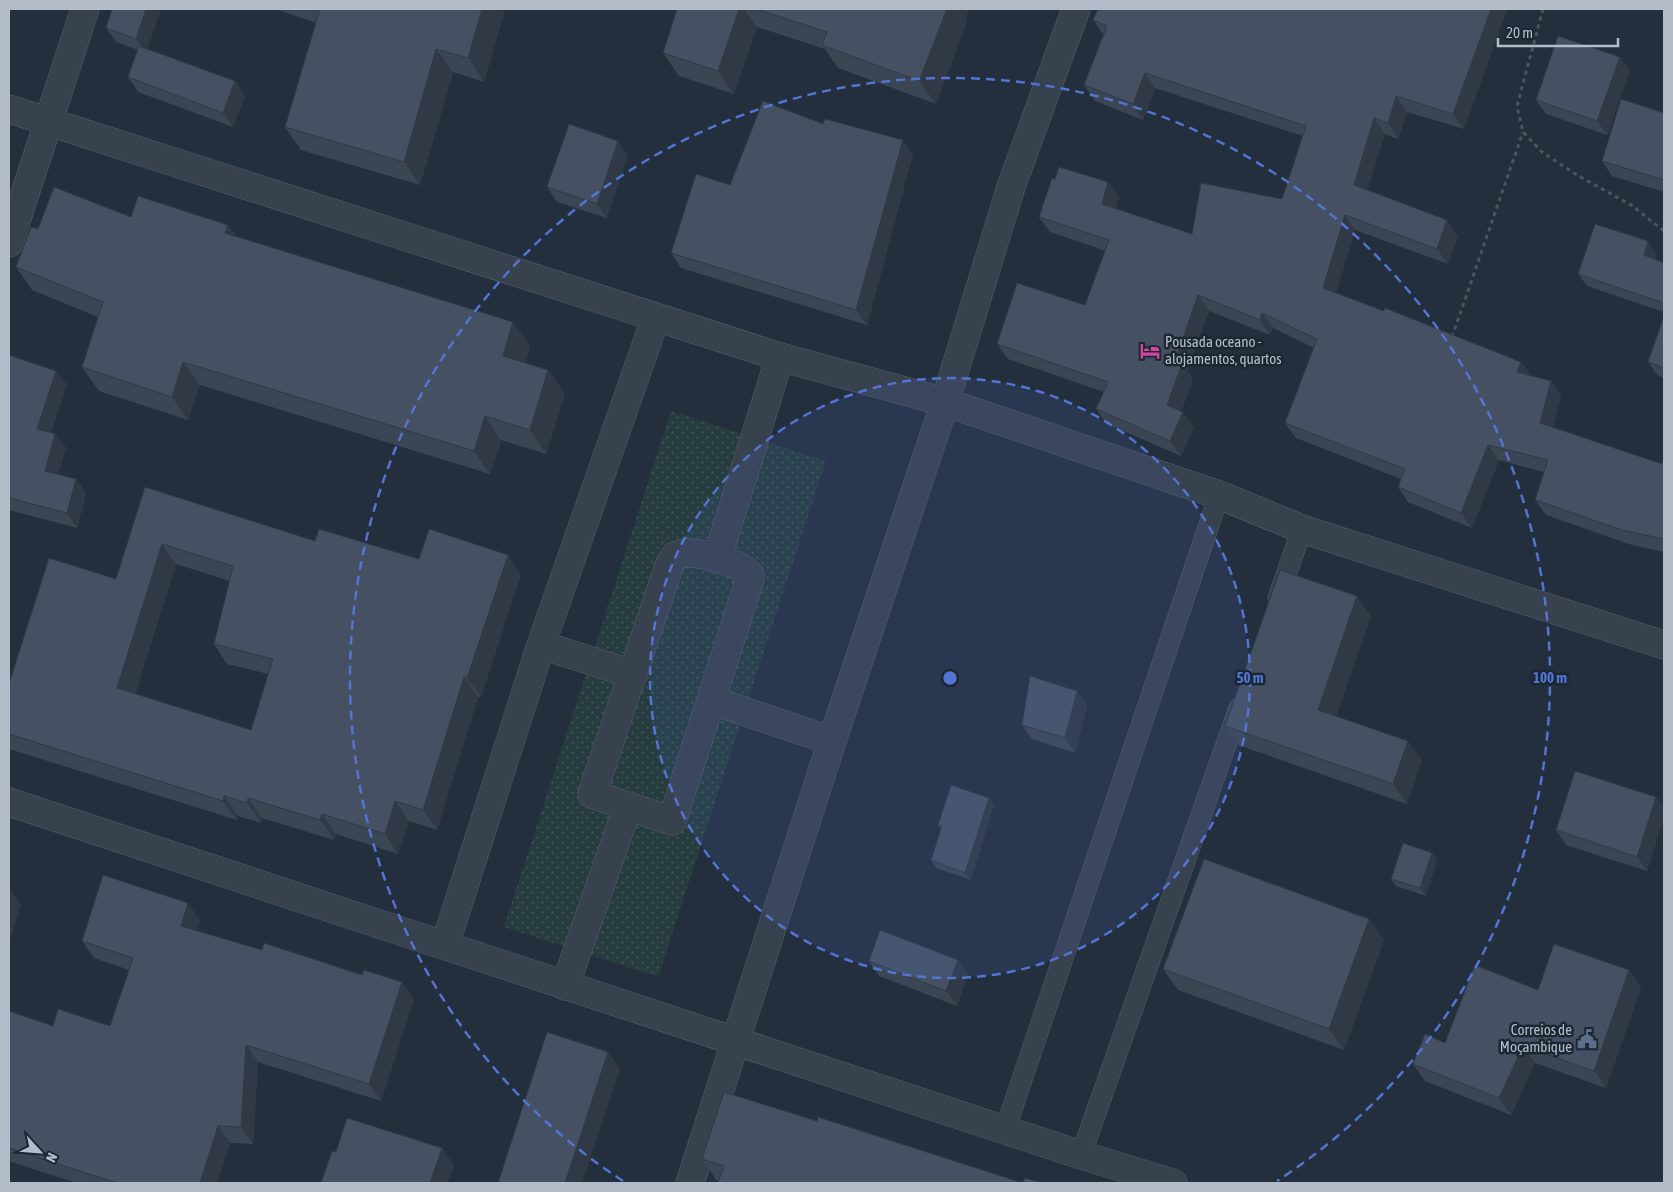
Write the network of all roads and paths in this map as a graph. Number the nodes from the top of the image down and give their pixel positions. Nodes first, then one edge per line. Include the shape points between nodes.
1 (85, 9) edge
2 (1076, 9) edge
3 (1543, 9) edge
4 (9, 109) edge
5 (50, 122) junction
6 (1522, 132) junction
7 (1664, 231) edge
8 (9, 243) edge
9 (656, 317) junction
10 (1450, 343) edge
11 (780, 356) junction
12 (945, 402) junction
13 (1219, 495) junction
14 (1302, 529) junction
15 (717, 559) junction
16 (1272, 613) edge
17 (1664, 645) edge
18 (546, 647) junction
19 (632, 674) junction
20 (1246, 688) edge
21 (711, 700) junction
22 (832, 741) junction
23 (9, 802) edge
24 (628, 806) junction
25 (446, 946) junction
26 (565, 986) junction
27 (736, 1042) junction
28 (1005, 1130) junction
29 (1081, 1155) junction
30 (690, 1183) edge
31 (1173, 1183) edge

1 - 5 street
2 - 12 street via 1012,184
3 - 6 path via 1517,106
4 - 5 street
5 - 8 street
5 - 9 street
6 - 7 path via 1542,152 1631,205
6 - 10 path
9 - 11 street
9 - 18 street
11 - 12 street
11 - 15 street
12 - 13 street
12 - 22 street
13 - 14 street
13 - 28 lane
14 - 16 lane
14 - 17 street
15 - 19 street via 696,553 675,556
15 - 21 street via 744,568 750,575
18 - 19 street
18 - 25 street
19 - 24 street via 592,794
20 - 29 lane
21 - 22 street
21 - 24 street via 672,821
22 - 27 street
23 - 25 street
24 - 26 street
25 - 26 street
26 - 27 street
27 - 28 street
27 - 30 street
28 - 29 street
29 - 31 street

